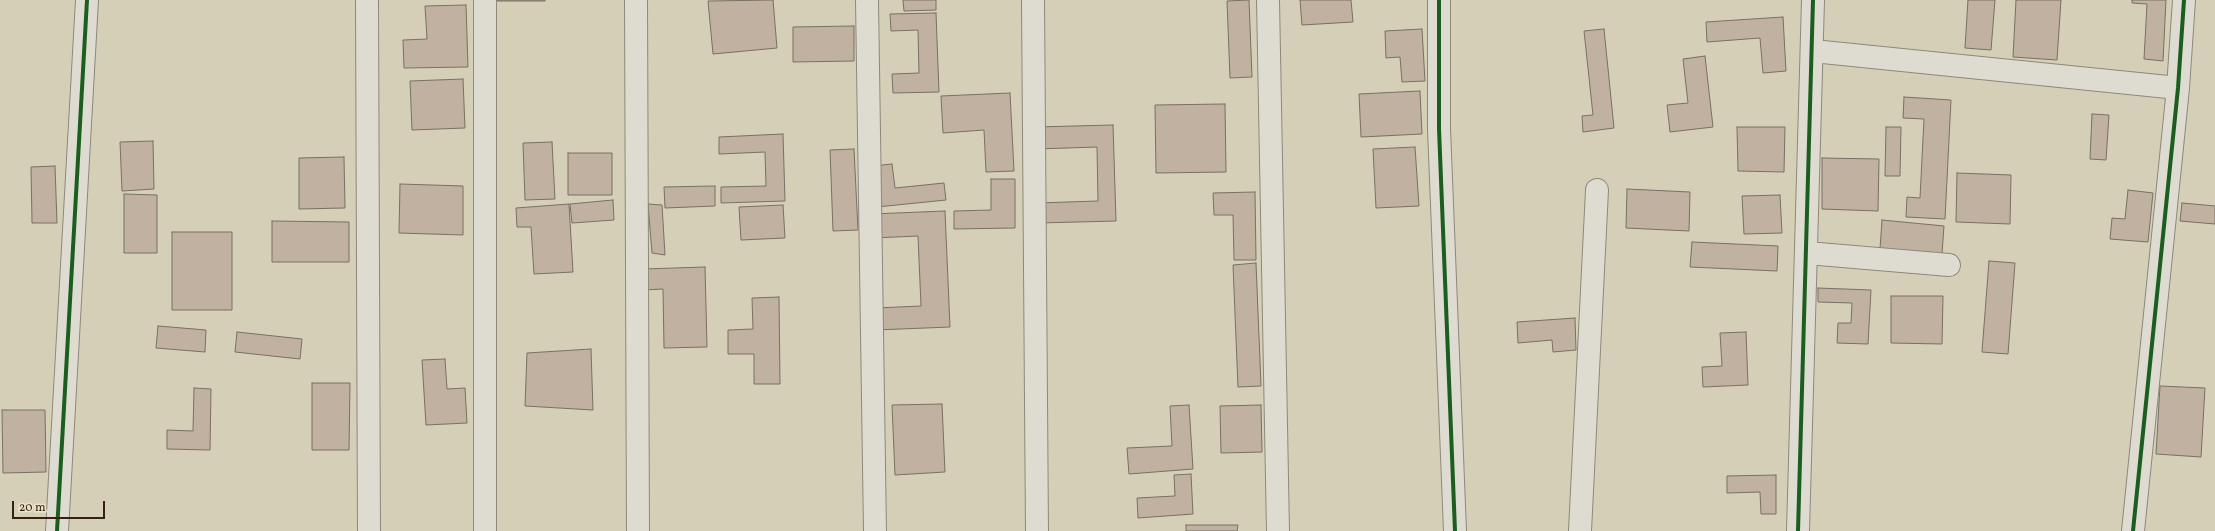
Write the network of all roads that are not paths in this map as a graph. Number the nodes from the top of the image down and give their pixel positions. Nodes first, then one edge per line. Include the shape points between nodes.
1 (87, 0) edge
2 (367, 0) edge
3 (485, 0) edge
4 (636, 0) edge
5 (867, 0) edge
6 (1033, 0) edge
7 (1268, 0) edge
8 (1439, 0) edge
9 (1812, 0) edge
10 (2184, 0) edge
11 (1813, 51) junction
12 (2178, 88) junction
13 (1597, 190) dead end
14 (1807, 253) junction
15 (1949, 265) dead end
16 (57, 531) edge
17 (369, 531) edge
18 (485, 531) edge
19 (638, 531) edge
20 (875, 531) edge
21 (1037, 531) edge
22 (1278, 531) edge
23 (1455, 531) edge
24 (1580, 531) edge
25 (1798, 531) edge
26 (2133, 531) edge

1 - 16 street
2 - 17 street
3 - 18 street
4 - 19 street
5 - 20 street
6 - 21 street
7 - 22 street
8 - 23 street via 1439,129
9 - 11 street
10 - 12 street
11 - 12 street
11 - 14 street
12 - 26 street
13 - 24 street
14 - 15 street
14 - 25 street

